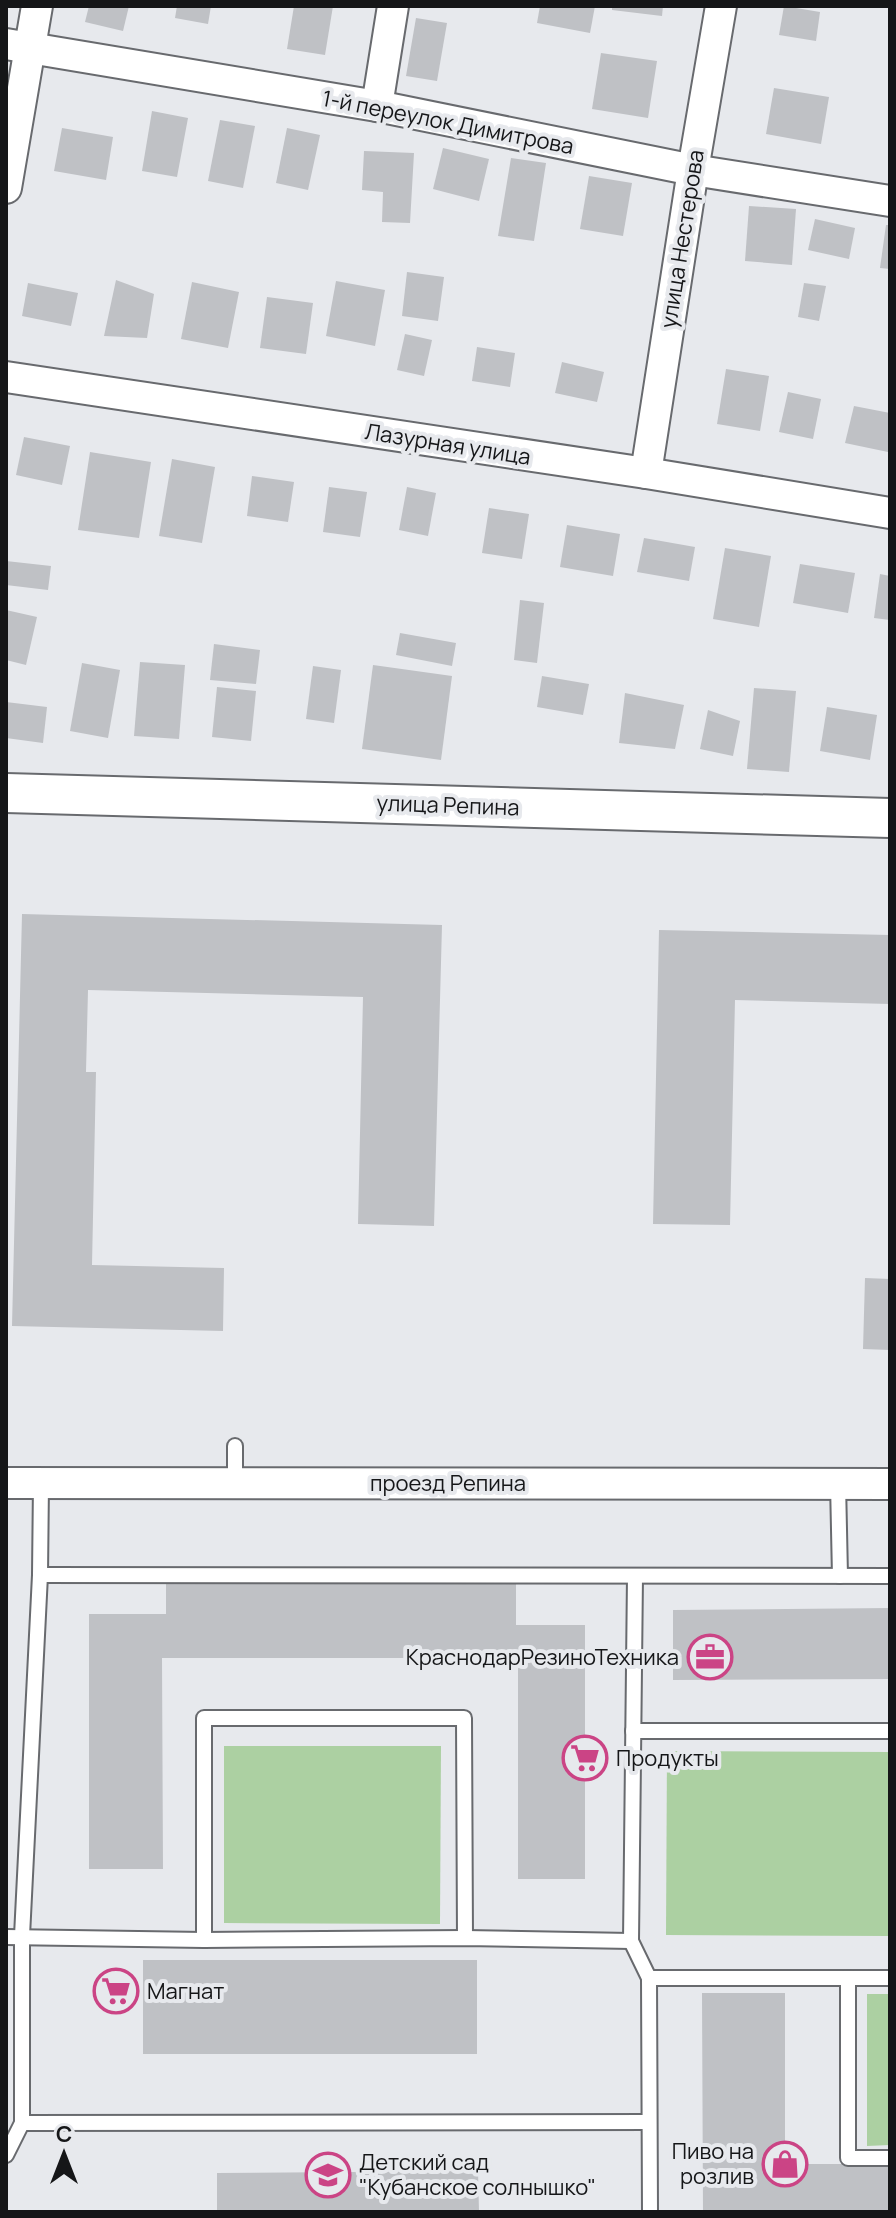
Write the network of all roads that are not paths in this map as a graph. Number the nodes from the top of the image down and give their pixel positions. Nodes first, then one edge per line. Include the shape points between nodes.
1 (37, 6) edge
2 (393, 6) edge
3 (721, 6) edge
4 (18, 46) edge
5 (377, 106) junction
6 (693, 170) junction
7 (6, 188) edge
8 (890, 201) edge
9 (6, 377) edge
10 (646, 473) junction
11 (890, 513) edge
12 (6, 793) edge
13 (890, 818) edge
14 (235, 1446) dead end
15 (6, 1483) edge
16 (41, 1483) junction
17 (235, 1483) junction
18 (838, 1483) junction
19 (890, 1484) edge
20 (40, 1575) junction
21 (635, 1576) junction
22 (840, 1576) junction
23 (890, 1576) edge
24 (633, 1731) junction
25 (890, 1731) edge
26 (22, 1936) junction
27 (6, 1937) edge
28 (465, 1938) junction
29 (204, 1940) junction
30 (631, 1941) junction
31 (649, 1978) junction
32 (848, 1978) junction
33 (890, 1978) edge
34 (649, 2122) junction
35 (22, 2123) junction
36 (6, 2155) edge
37 (890, 2158) edge
38 (650, 2212) edge

1 - 4 street
2 - 5 street
3 - 6 street, улица Нестерова
4 - 5 street, 1-й переулок Димитрова
4 - 7 street
5 - 6 street, 1-й переулок Димитрова
6 - 8 street, 1-й переулок Димитрова
6 - 10 street, улица Нестерова
9 - 10 street, Лазурная улица
10 - 11 street, Лазурная улица
12 - 13 street, улица Репина
14 - 17 lane
15 - 16 street, проезд Репина
16 - 17 street, проезд Репина
16 - 20 lane
17 - 18 street, проезд Репина
18 - 19 street, проезд Репина
18 - 22 lane
20 - 21 lane
20 - 26 lane
21 - 22 lane
21 - 24 lane
22 - 23 lane
24 - 25 lane
24 - 30 lane
26 - 27 lane
26 - 29 lane
26 - 35 lane
28 - 29 lane
28 - 29 lane via 464,1718 204,1718
28 - 30 lane
30 - 31 lane
31 - 32 lane
31 - 34 lane
32 - 33 lane
32 - 37 lane via 848,2158
34 - 35 lane
34 - 38 lane
35 - 36 lane

